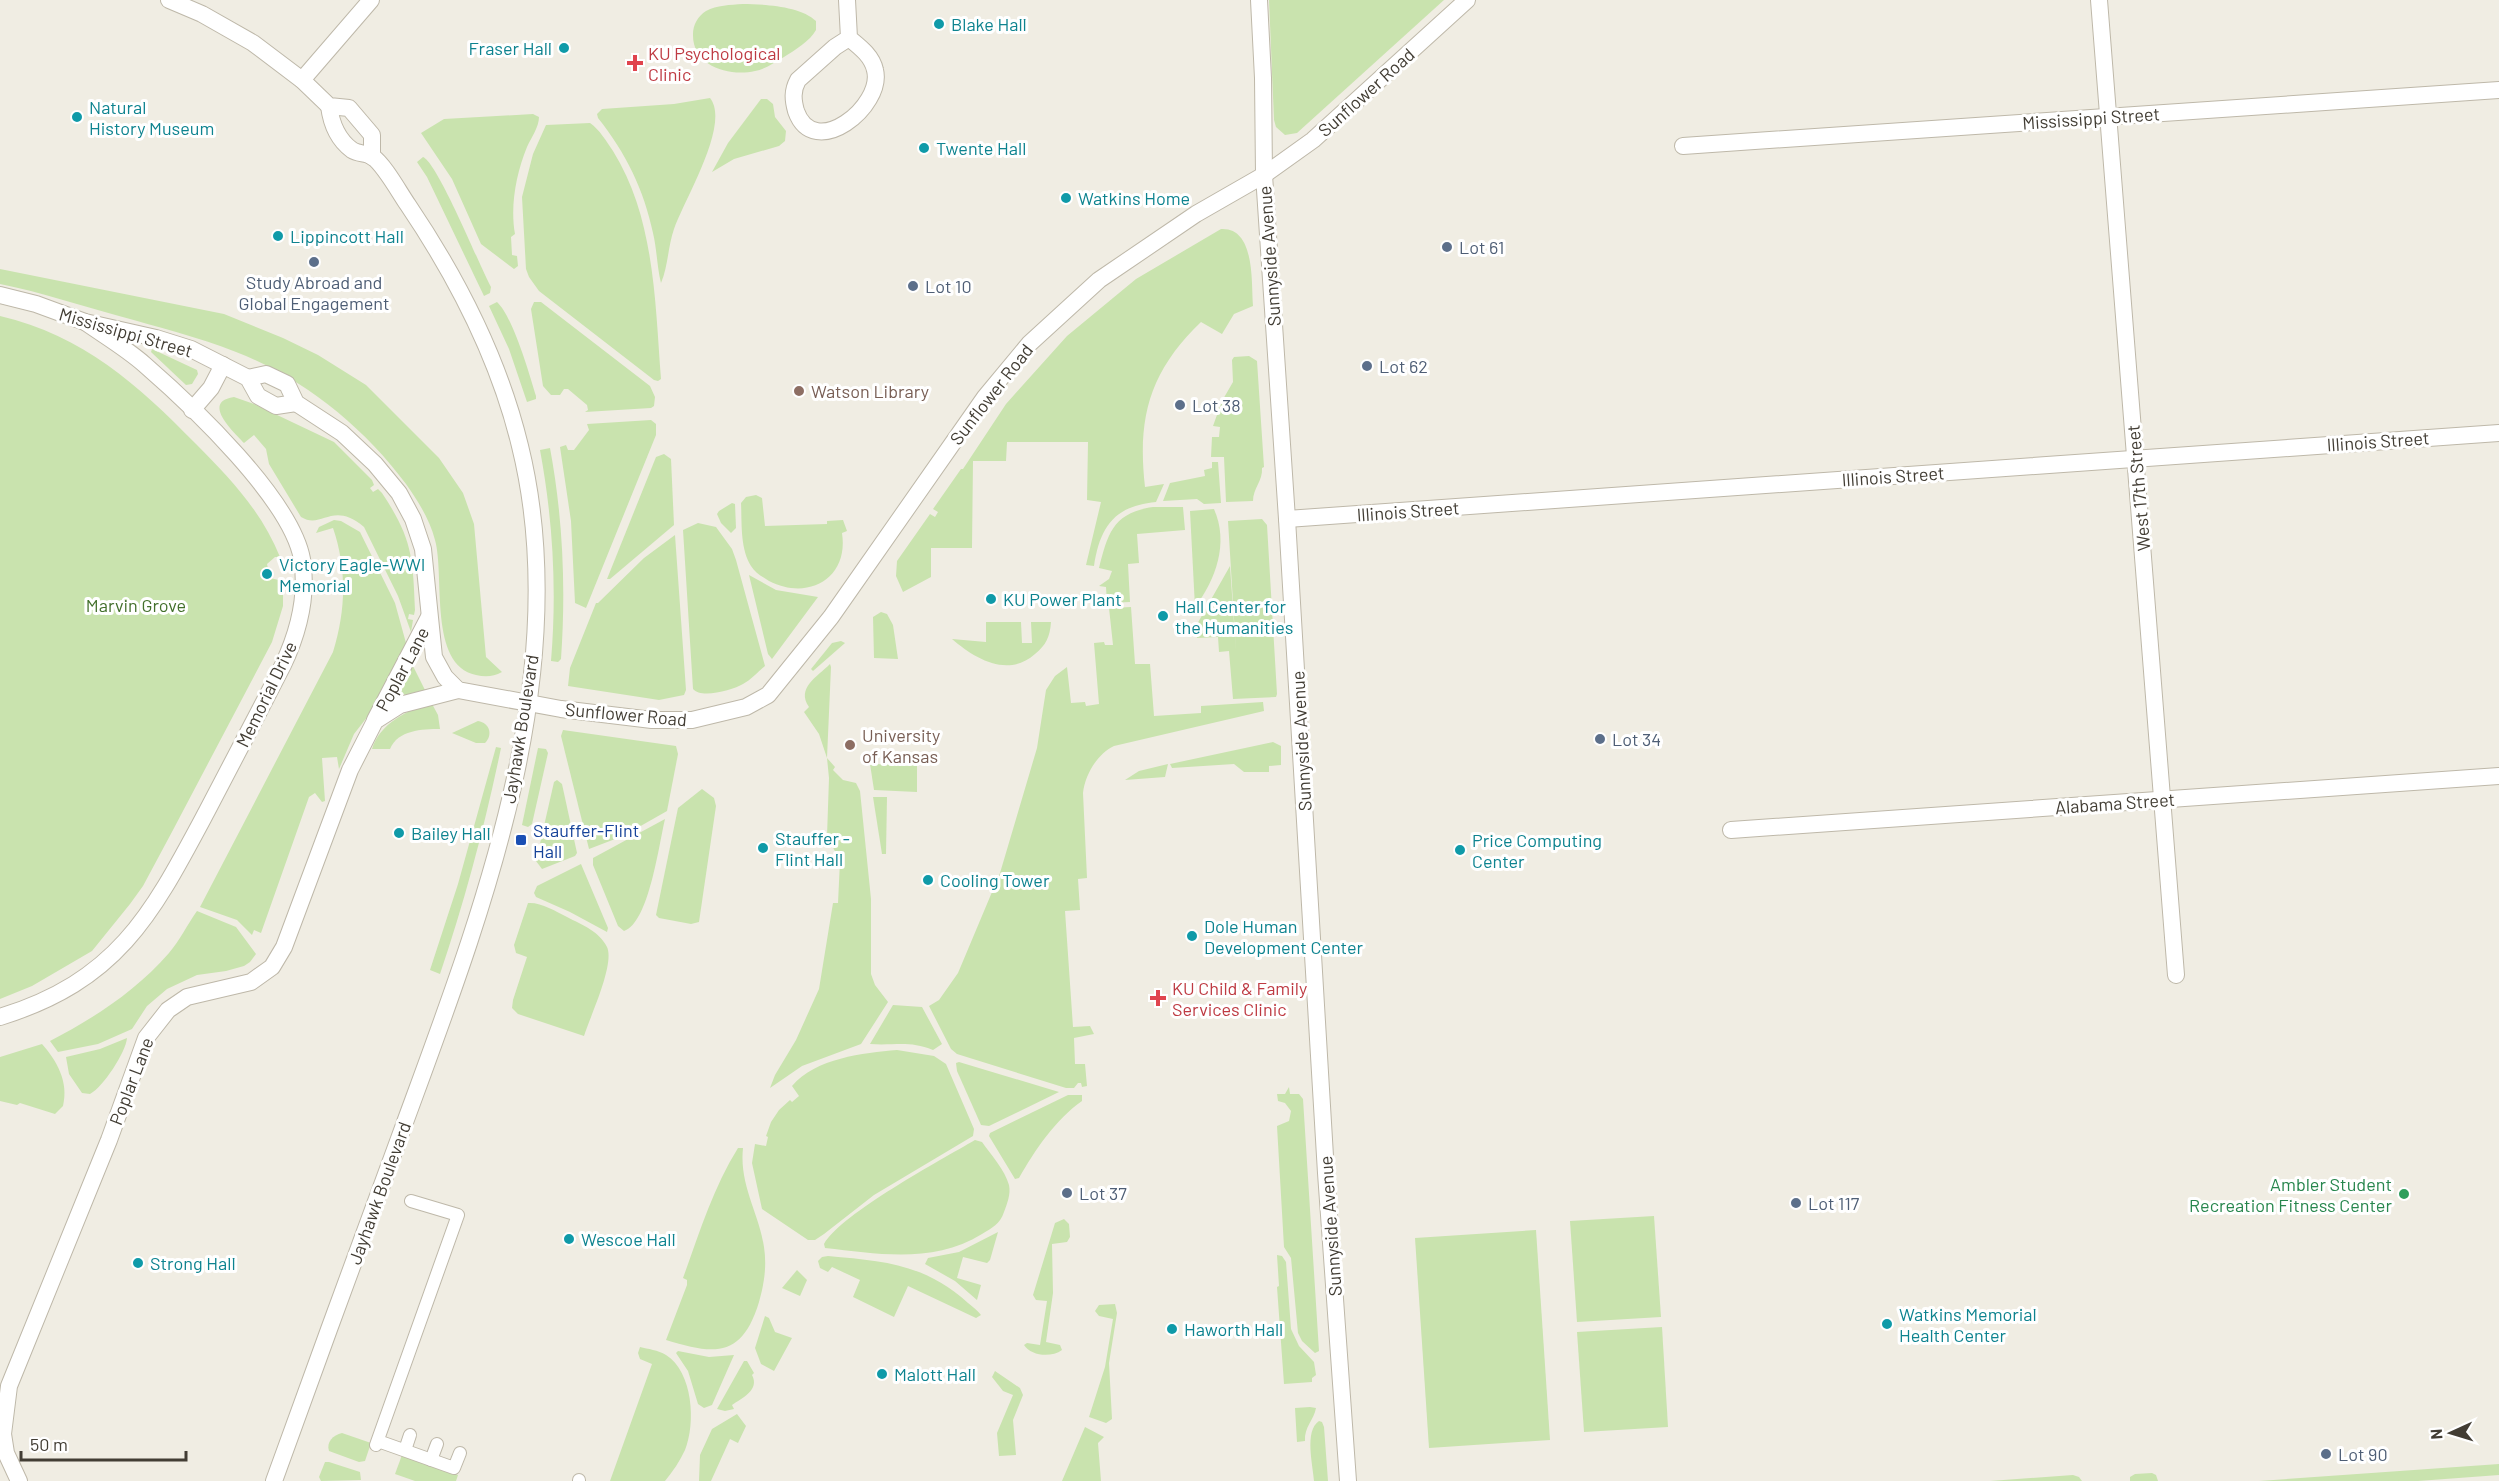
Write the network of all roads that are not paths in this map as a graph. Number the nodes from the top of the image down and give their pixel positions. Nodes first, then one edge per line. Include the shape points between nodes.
1 (171, 0) edge
2 (371, 0) edge
3 (847, 0) edge
4 (1258, 0) edge
5 (1467, 0) edge
6 (2099, 0) edge
7 (849, 38) junction
8 (302, 80) junction
9 (2499, 90) edge
10 (329, 105) junction
11 (2108, 117) junction
12 (1683, 146) dead end
13 (372, 157) junction
14 (1264, 175) junction
15 (0, 295) edge
16 (85, 322) junction
17 (223, 365) junction
18 (248, 378) junction
19 (296, 403) junction
20 (192, 410) junction
21 (2499, 433) edge
22 (2135, 459) junction
23 (1287, 519) junction
24 (429, 618) junction
25 (458, 690) junction
26 (527, 703) junction
27 (375, 721) junction
28 (2499, 776) edge
29 (2162, 800) junction
30 (1731, 830) dead end
31 (2176, 975) dead end
32 (0, 1017) edge
33 (411, 1201) dead end
34 (411, 1435) dead end
35 (437, 1444) dead end
36 (405, 1450) junction
37 (460, 1453) dead end
38 (431, 1460) junction
39 (19, 1481) edge
40 (274, 1481) edge
41 (1348, 1481) edge

1 - 8 street, Jayhawk Boulevard via 253,43
2 - 8 street
3 - 7 street
4 - 14 street, Sunnyside Avenue
5 - 14 street, Sunflower Road via 1313,140
6 - 11 street, West 17th Street
7 - 7 street via 794,87 798,116 804,124 821,132 838,129 851,119 873,91 873,64
8 - 10 street, Jayhawk Boulevard
9 - 11 street, Mississippi Street
10 - 13 street, Jayhawk Boulevard via 332,126 352,151
10 - 13 street, Jayhawk Boulevard via 349,108 372,135
11 - 12 street, Mississippi Street
11 - 22 street, West 17th Street
13 - 26 street, Jayhawk Boulevard via 446,265 482,336 508,403 521,449 534,539 535,616
14 - 23 street, Sunnyside Avenue
14 - 26 street, Sunflower Road via 1196,214 1099,280 1029,344 985,397 845,598 768,695 746,707 692,720 652,720
15 - 16 street, Mississippi Street
16 - 17 street, Mississippi Street via 156,338
16 - 20 street, Memorial Drive via 143,363
17 - 18 street, Mississippi Street
17 - 20 street via 211,388
18 - 19 street, Mississippi Street via 258,396 276,406
18 - 19 street, Mississippi Street via 266,374 287,384
19 - 24 street, Mississippi Street via 342,433 399,493 423,549
20 - 32 street, Memorial Drive via 250,471 294,534 304,581 296,636 171,878 142,924 103,964 76,983 48,999
21 - 22 street, Illinois Street
22 - 23 street, Illinois Street
22 - 29 street, West 17th Street
23 - 41 street, Sunnyside Avenue
24 - 25 street, Mississippi Street via 434,657
24 - 27 street, Poplar Lane
25 - 26 street
25 - 27 street, Poplar Lane via 400,705
26 - 40 street, Jayhawk Boulevard via 510,796 473,934
27 - 39 street, Poplar Lane via 350,771 279,958 251,982 187,997 168,1010 146,1038 9,1386 3,1434 6,1454
28 - 29 street, Alabama Street
29 - 30 street, Alabama Street
29 - 31 street, West 17th Street
33 - 36 street via 458,1215 433,1299 377,1443
34 - 36 street
35 - 38 street
36 - 38 street
37 - 38 street via 454,1468

